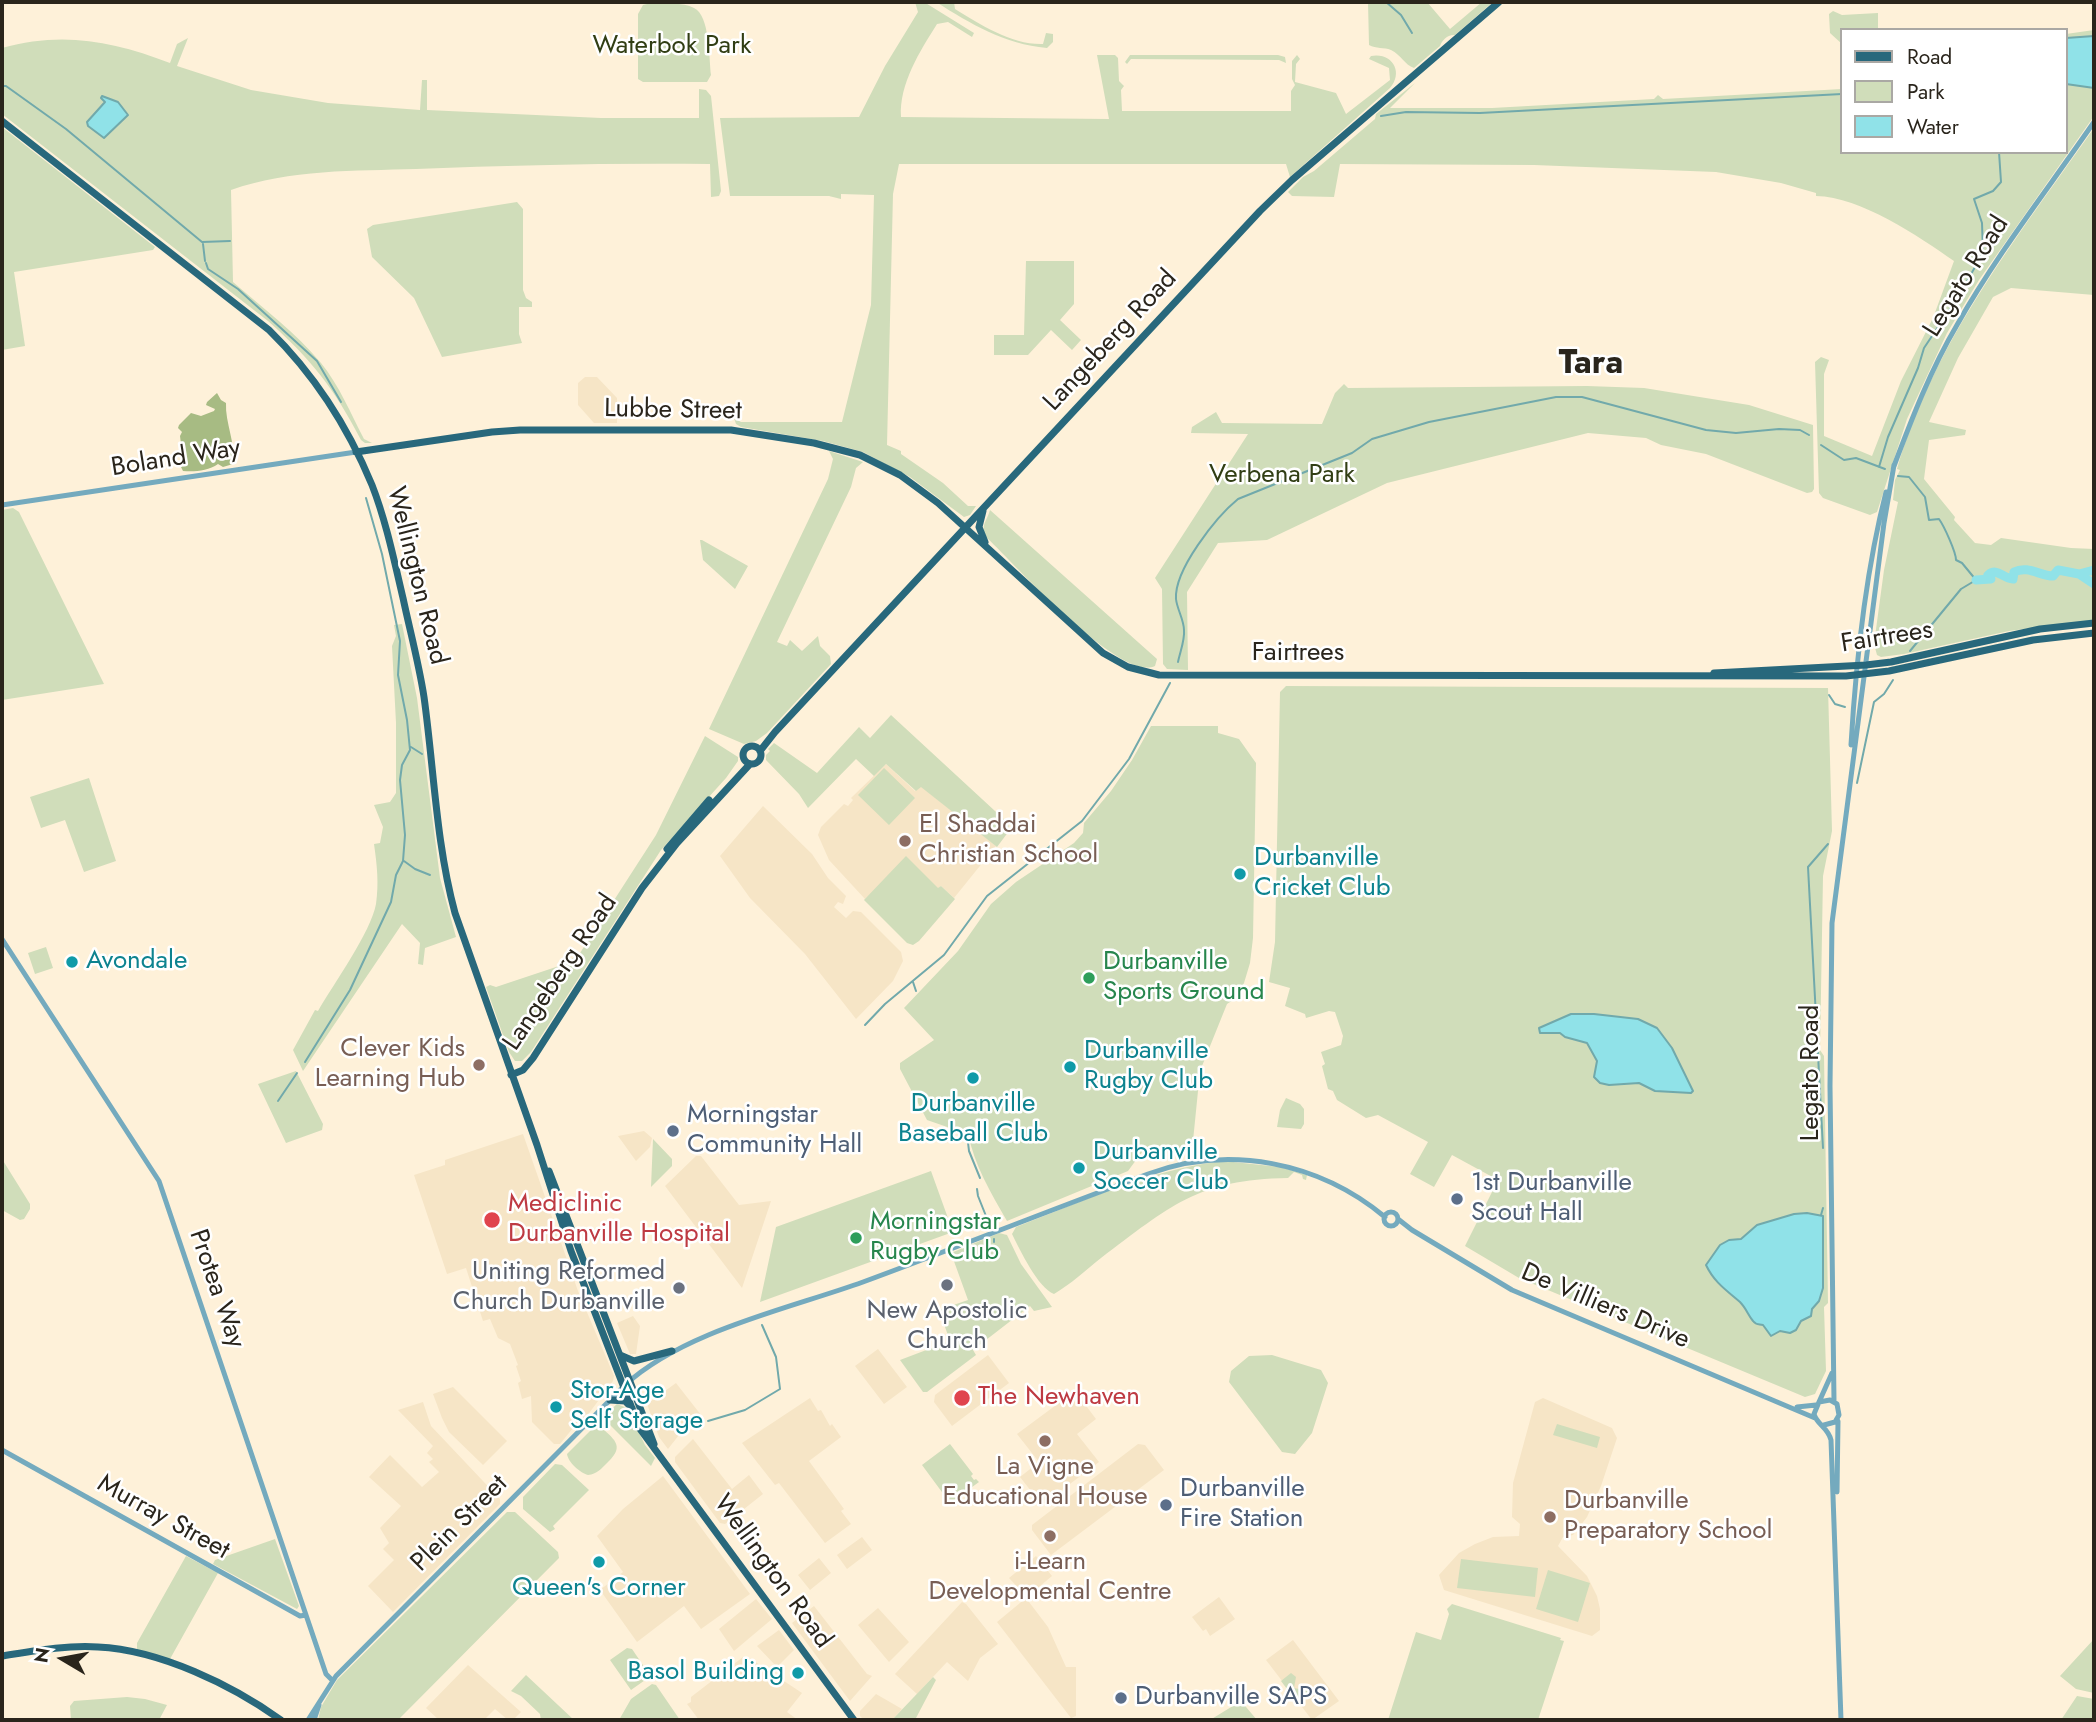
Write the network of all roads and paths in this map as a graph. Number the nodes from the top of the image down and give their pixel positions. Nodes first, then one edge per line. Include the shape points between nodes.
1 (1499, 2) edge
2 (2, 121) edge
3 (2094, 122) edge
4 (356, 452) junction
5 (1894, 465) junction
6 (2, 505) edge
7 (985, 507) junction
8 (965, 527) junction
9 (988, 548) junction
10 (2094, 623) edge
11 (2094, 633) edge
12 (1866, 665) junction
13 (1857, 666) junction
14 (1865, 674) junction
15 (1685, 676) junction
16 (1856, 676) junction
17 (758, 749) junction
18 (747, 762) junction
19 (1849, 781) junction
20 (2, 939) edge
21 (511, 1075) junction
22 (537, 1145) junction
23 (1386, 1215) junction
24 (1397, 1222) junction
25 (672, 1351) junction
26 (620, 1354) junction
27 (1835, 1366) junction
28 (627, 1382) junction
29 (610, 1400) junction
30 (1834, 1401) junction
31 (1817, 1403) junction
32 (1790, 1406) junction
33 (633, 1408) junction
34 (1815, 1418) junction
35 (1838, 1419) junction
36 (1824, 1425) junction
37 (656, 1449) junction
38 (2, 1450) edge
39 (1835, 1519) junction
40 (306, 1615) junction
41 (2, 1656) edge
42 (332, 1680) junction
43 (324, 1692) junction
44 (281, 1719) edge
45 (308, 1720) edge
46 (314, 1720) edge
47 (854, 1720) edge
48 (1841, 1720) edge

1 - 7 main road, Langeberg Road via 1273,198
2 - 4 main road, Wellington Road via 269,330 317,384
3 - 5 street, Legato Road via 1956,326
4 - 6 street, Boland Way
4 - 8 main road, Lubbe Street via 510,431 731,430 831,447 870,460 912,483
4 - 21 main road, Wellington Road via 385,525 417,662 450,895
5 - 12 street, Legato Road
5 - 13 street, Legato Road via 1874,545
7 - 8 main road, Langeberg Road
7 - 9 main road via 979,527
8 - 9 main road, Fairtrees
8 - 17 main road, Langeberg Road
9 - 15 main road, Fairtrees via 1103,653 1128,667 1158,675
10 - 12 main road, Fairtrees via 2040,629
11 - 14 main road, Fairtrees via 2033,640
12 - 13 main road, Fairtrees
12 - 14 street, Legato Road
13 - 15 main road, Fairtrees
13 - 16 street, Legato Road
14 - 16 main road, Fairtrees
14 - 19 street, Legato Road
15 - 16 main road, Fairtrees
16 - 19 street, Legato Road
17 - 18 main road via 759,761
17 - 18 main road via 745,750
18 - 21 main road, Langeberg Road via 672,842 533,1058
19 - 27 street, Legato Road via 1832,923
20 - 40 street, Protea Way via 159,1181
21 - 22 main road, Wellington Road
22 - 26 main road, Wellington Road
22 - 28 main road, Wellington Road via 571,1251
23 - 24 street via 1394,1212
23 - 24 street via 1387,1224
23 - 25 street via 1328,1181 1282,1165 1232,1159 1178,1164
24 - 32 street, De Villiers Drive via 1512,1290
25 - 26 main road via 635,1362
25 - 28 street
26 - 28 main road, Wellington Road
27 - 30 street, Legato Road
27 - 31 street, Legato Road
28 - 29 street, Plein Street
28 - 33 main road, Wellington Road
28 - 37 main road, Wellington Road
29 - 33 main road
29 - 42 street, Plein Street
30 - 31 street
30 - 35 street via 1840,1411
31 - 32 street, De Villiers Drive
31 - 34 street
32 - 34 street, De Villiers Drive
33 - 37 main road, Wellington Road via 640,1429
34 - 36 street
35 - 36 street
35 - 39 street
36 - 39 street via 1831,1440
37 - 47 main road, Wellington Road
38 - 40 street, Murray Street via 300,1616
39 - 48 street
40 - 42 street, Protea Way
41 - 44 main road via 69,1647 139,1653 190,1670
42 - 43 street, Plein Street
43 - 45 street, Plein Street
43 - 46 street, Plein Street

